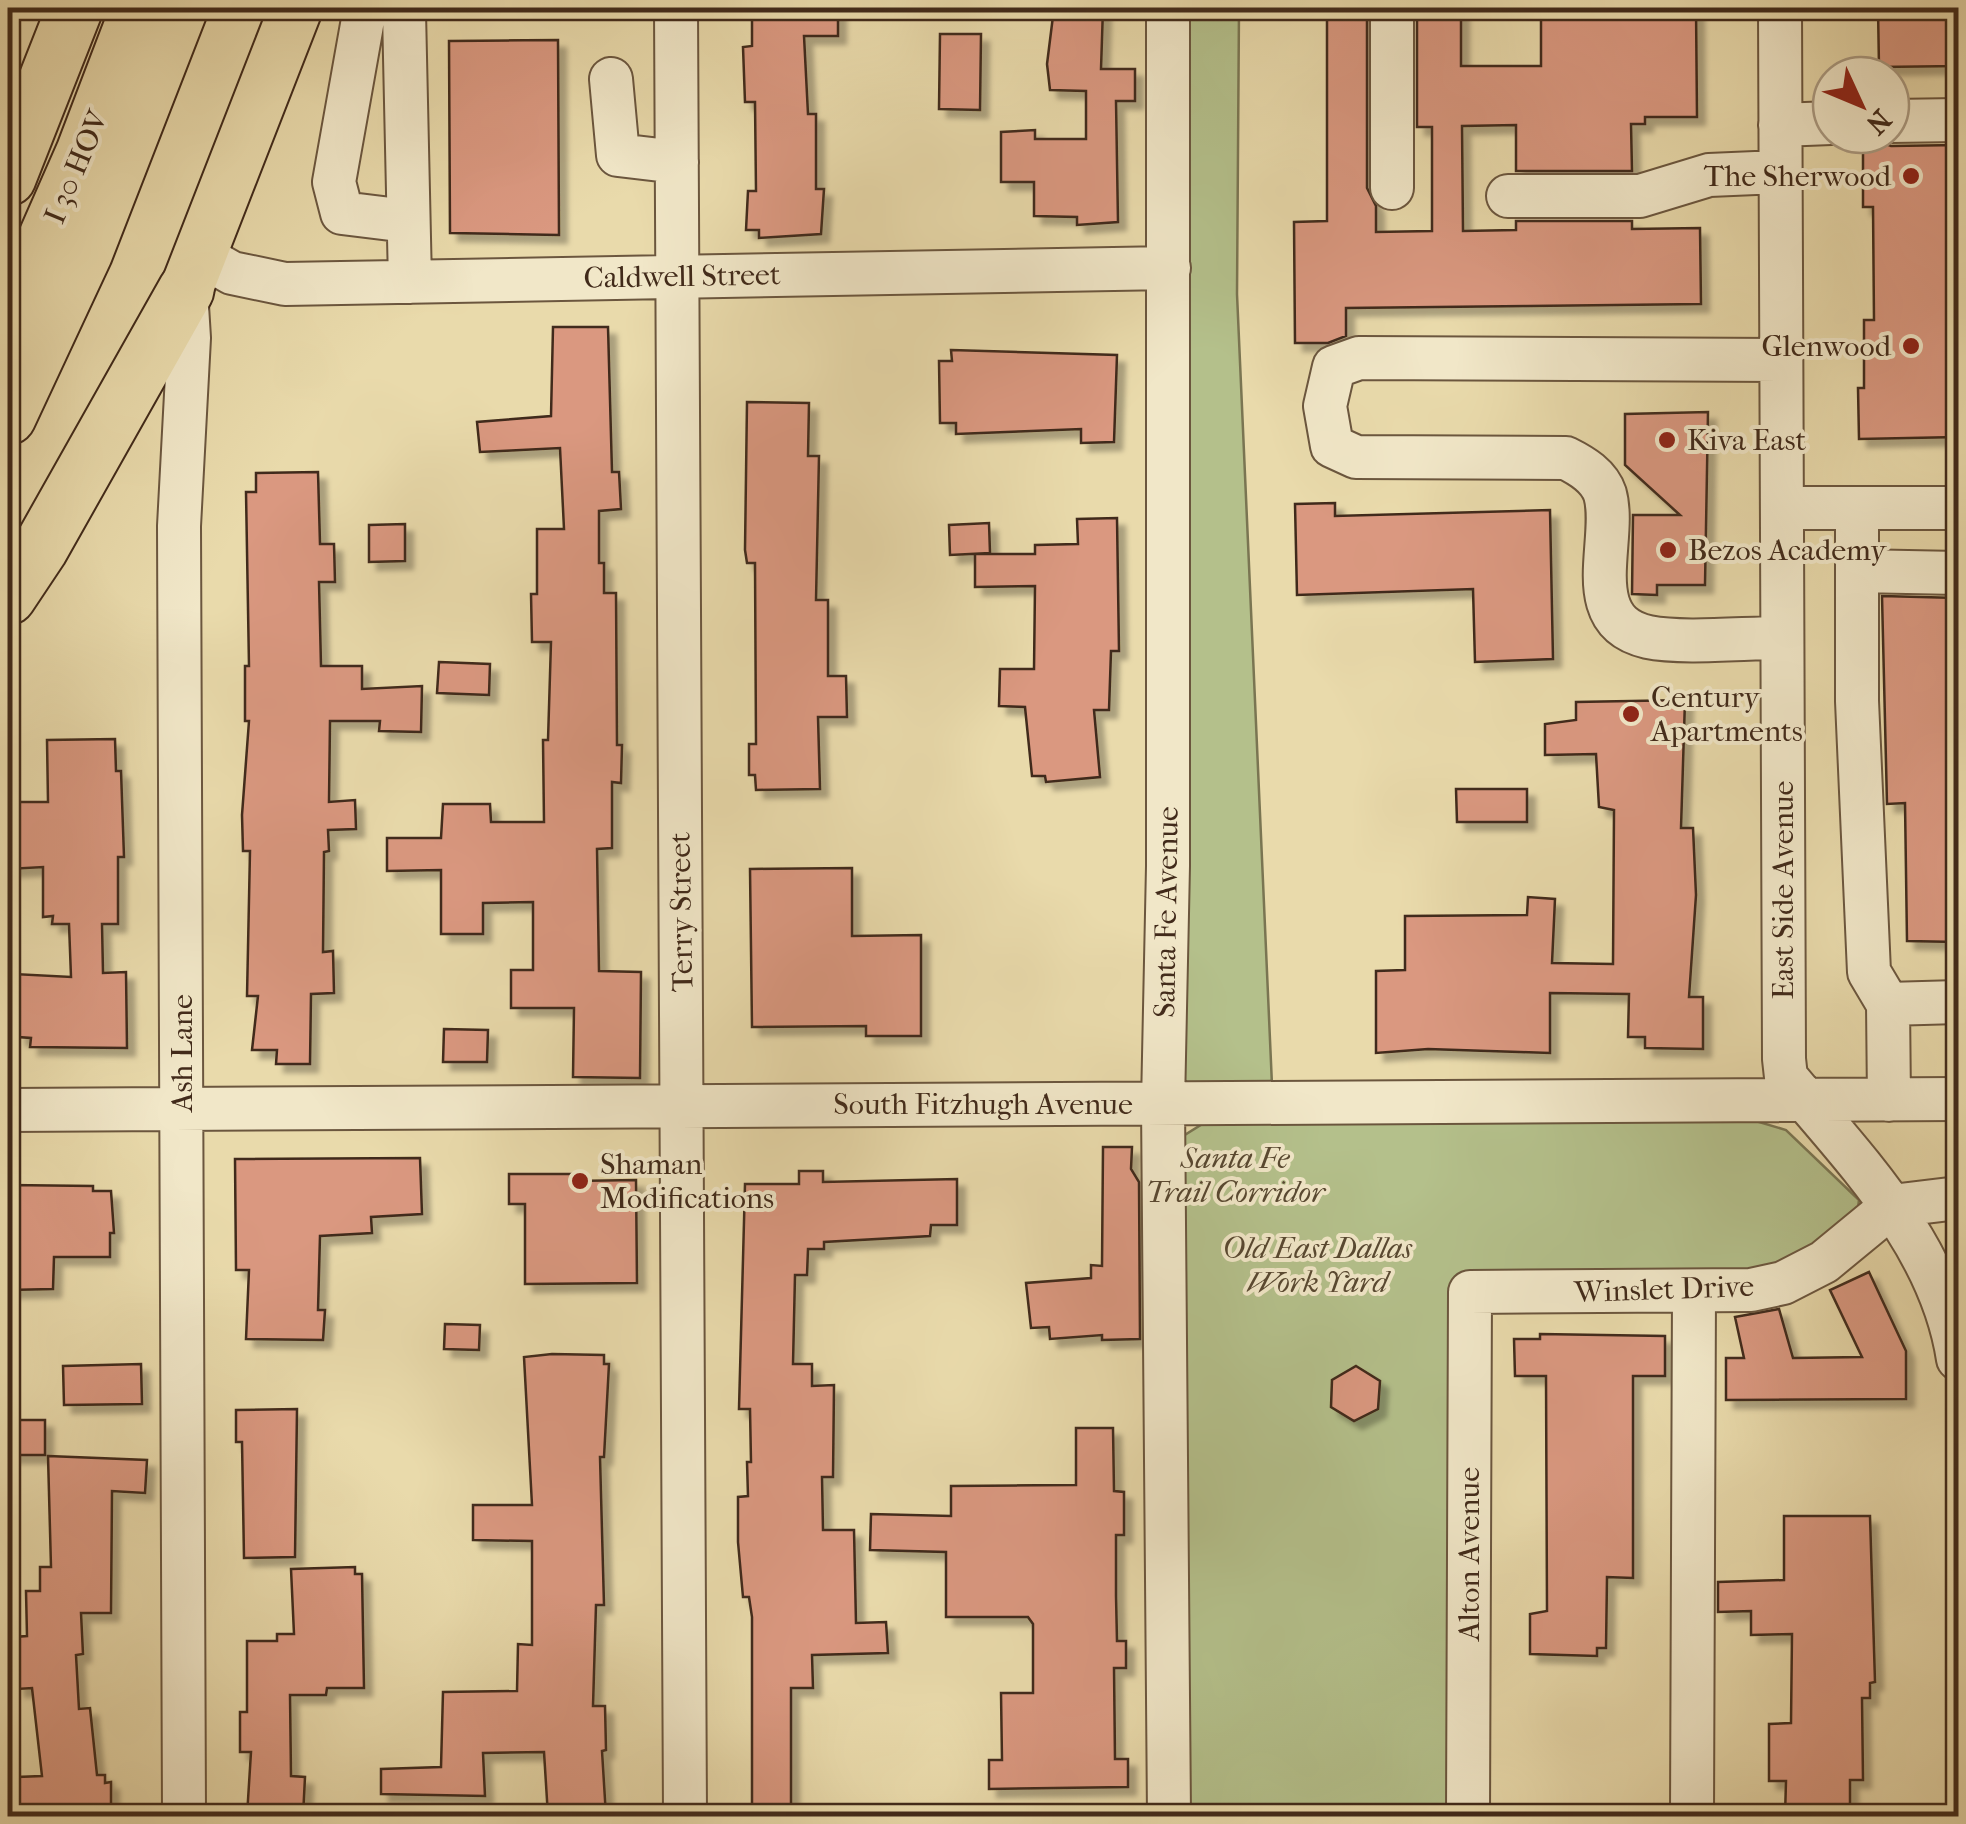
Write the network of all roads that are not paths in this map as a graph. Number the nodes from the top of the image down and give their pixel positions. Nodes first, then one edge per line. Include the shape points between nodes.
1 (75, 8) edge
2 (120, 8) edge
3 (140, 8) edge
4 (180, 8) edge
5 (296, 8) edge
6 (676, 8) edge
7 (1168, 8) edge
8 (1392, 8) edge
9 (1780, 8) edge
10 (392, 9) edge
11 (612, 79) dead end
12 (1958, 120) edge
13 (1911, 121) edge
14 (1811, 124) edge
15 (1780, 125) junction
16 (677, 162) junction
17 (1778, 172) junction
18 (8, 178) edge
19 (1392, 188) dead end
20 (1508, 196) dead end
21 (407, 221) junction
22 (1169, 268) junction
23 (194, 273) junction
24 (674, 276) junction
25 (8, 282) edge
26 (410, 282) junction
27 (8, 325) edge
28 (1780, 360) junction
29 (8, 417) edge
30 (1783, 508) junction
31 (1857, 508) junction
32 (1958, 508) edge
33 (1857, 572) junction
34 (1958, 572) edge
35 (8, 597) edge
36 (1781, 638) junction
37 (1958, 1002) edge
38 (1888, 1004) junction
39 (1958, 1099) edge
40 (1806, 1100) junction
41 (1889, 1100) junction
42 (1162, 1104) junction
43 (684, 1106) junction
44 (8, 1110) edge
45 (182, 1110) junction
46 (1958, 1198) edge
47 (1892, 1206) junction
48 (1470, 1292) joint
49 (1694, 1293) junction
50 (1958, 1359) edge
51 (184, 1816) edge
52 (685, 1816) edge
53 (1169, 1816) edge
54 (1468, 1816) edge
55 (1692, 1816) edge

1 - 18 highway
2 - 25 highway, I 30 HOV
3 - 27 highway, I 30 HOV
4 - 29 highway via 85,252
5 - 23 main road
6 - 16 street, Terry Street
7 - 22 street, Santa Fe Avenue
8 - 19 street
9 - 15 street, East Side Avenue
10 - 21 street
10 - 21 street via 334,182 342,213
11 - 16 street via 618,155
12 - 13 street
14 - 15 street
15 - 17 street, East Side Avenue
16 - 24 street, Terry Street
17 - 20 street via 1709,175 1640,196
17 - 28 street, East Side Avenue
21 - 26 street
22 - 24 street, Caldwell Street
22 - 42 street, Santa Fe Avenue
23 - 26 street, Caldwell Street via 285,284
23 - 35 highway
23 - 45 street, Ash Lane via 179,526
24 - 26 street, Caldwell Street
24 - 43 street, Terry Street
28 - 30 street, East Side Avenue
28 - 36 street via 1359,358 1334,367 1325,406 1332,446 1356,457 1566,458 1589,470 1605,494 1606,602 1617,619 1646,636
30 - 31 street
30 - 36 street, East Side Avenue
31 - 32 street
31 - 33 street
33 - 34 street
33 - 38 street via 1869,972
36 - 40 street, East Side Avenue via 1784,1059 1786,1077
37 - 38 street
38 - 41 street
39 - 41 street, South Fitzhugh Avenue
40 - 41 street, South Fitzhugh Avenue
40 - 42 street, South Fitzhugh Avenue
40 - 47 street, East Side Avenue
42 - 43 street, South Fitzhugh Avenue
42 - 53 street, Santa Fe Avenue
43 - 45 street, South Fitzhugh Avenue
43 - 52 street, Terry Street
44 - 45 street, South Fitzhugh Avenue
45 - 51 street, Ash Lane
46 - 47 street
47 - 49 street, Winslet Drive via 1824,1262 1783,1283
47 - 50 street, East Side Avenue via 1944,1300
48 - 49 street, Winslet Drive
48 - 54 street, Alton Avenue
49 - 55 street

